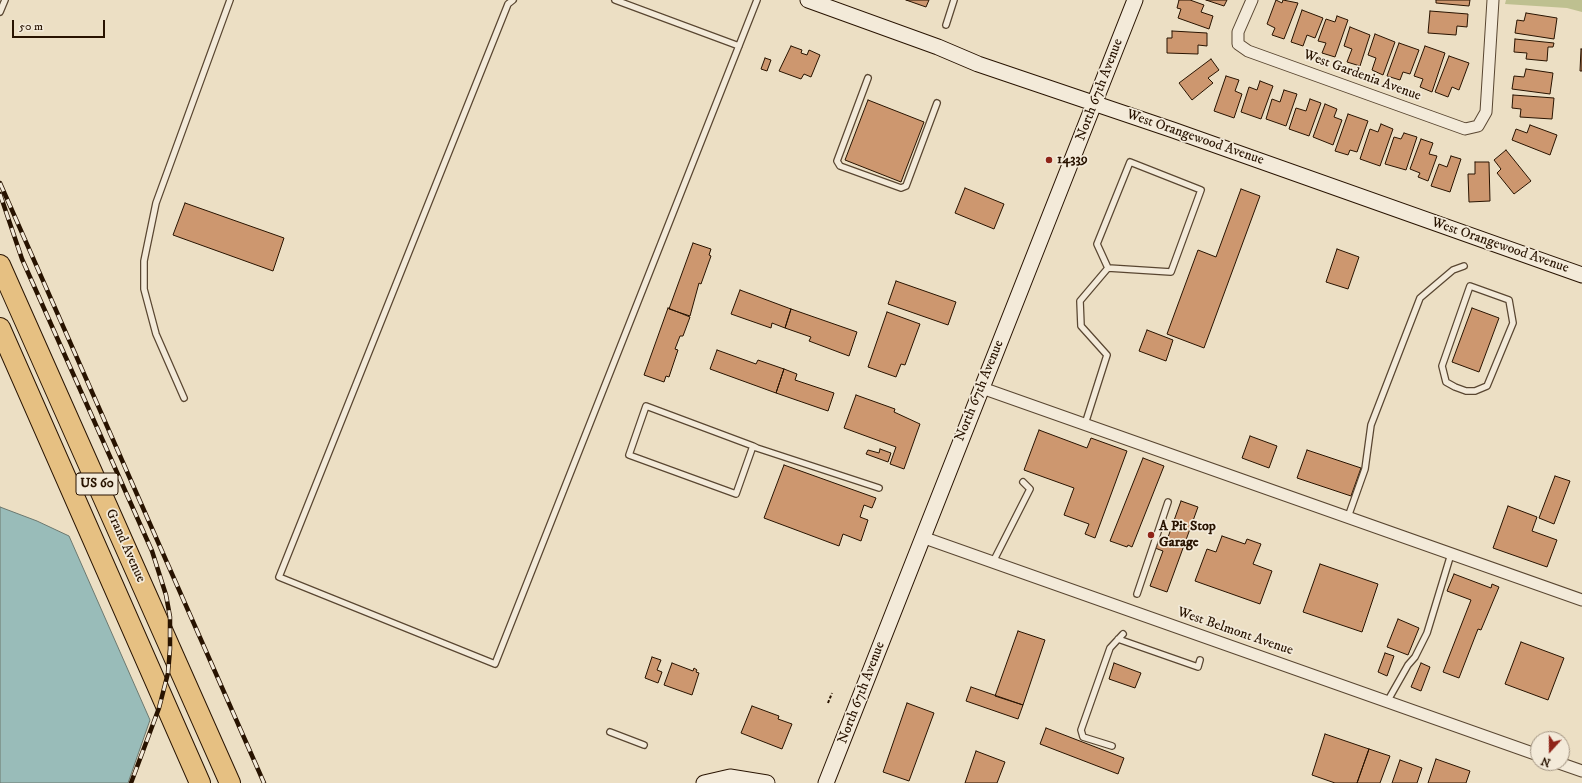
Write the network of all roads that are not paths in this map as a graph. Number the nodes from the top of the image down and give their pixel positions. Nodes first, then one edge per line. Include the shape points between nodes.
1 (5, 0) edge
2 (230, 0) edge
3 (513, 0) edge
4 (615, 0) edge
5 (757, 0) edge
6 (808, 0) edge
7 (954, 0) edge
8 (1135, 0) edge
9 (1252, 0) edge
10 (1493, 0) edge
11 (0, 12) edge
12 (946, 25) dead end
13 (739, 46) junction
14 (868, 78) dead end
15 (937, 103) dead end
16 (1094, 105) junction
17 (0, 265) edge
18 (1464, 266) dead end
19 (1108, 268) junction
20 (1582, 274) edge
21 (1470, 286) joint
22 (0, 328) edge
23 (982, 388) junction
24 (184, 398) dead end
25 (1085, 424) junction
26 (753, 446) junction
27 (1023, 482) dead end
28 (879, 488) dead end
29 (1168, 502) dead end
30 (1348, 517) junction
31 (922, 537) junction
32 (1451, 554) junction
33 (993, 562) junction
34 (1137, 594) dead end
35 (1582, 600) edge
36 (1123, 634) dead end
37 (1118, 639) junction
38 (168, 642) junction
39 (142, 653) junction
40 (1200, 660) dead end
41 (195, 702) junction
42 (1387, 702) junction
43 (169, 713) junction
44 (610, 732) dead end
45 (644, 745) dead end
46 (1112, 746) dead end
47 (1530, 752) edge
48 (1570, 767) edge
49 (1582, 771) edge
50 (200, 783) edge
51 (230, 783) edge
52 (704, 783) edge
53 (767, 783) edge
54 (826, 783) edge

1 - 11 lane
2 - 24 lane via 156,203 144,261 144,289 156,334
3 - 13 lane via 508,4 279,577 495,664
4 - 13 lane
5 - 13 lane
6 - 16 main road, West Orangewood Avenue
7 - 12 lane
8 - 16 main road, North 67th Avenue
9 - 10 street, West Gardenia Avenue via 1238,32 1238,44 1248,52 1465,129 1478,126 1486,112
14 - 15 lane via 837,161 840,166 901,188 906,186
16 - 20 main road, West Orangewood Avenue
16 - 23 main road, North 67th Avenue
17 - 38 highway, Grand Avenue / US 60
18 - 30 lane via 1453,270 1420,298 1371,425 1365,469
19 - 19 lane via 1097,244 1130,162 1201,190 1171,272
19 - 25 lane via 1080,300 1081,326 1107,355
21 - 21 lane via 1442,366 1446,382 1466,391 1475,391 1487,386 1513,323 1509,300
22 - 39 highway, Grand Avenue / US 60
23 - 25 street
23 - 31 main road, North 67th Avenue
25 - 30 street
26 - 26 lane via 646,406 628,455 736,494
26 - 28 lane
27 - 33 lane via 1030,489
29 - 34 lane
30 - 32 street
31 - 33 street, West Belmont Avenue
31 - 54 main road, North 67th Avenue
32 - 35 street
32 - 42 lane via 1427,633
33 - 42 street, West Belmont Avenue
36 - 37 lane
37 - 40 lane via 1198,667
37 - 46 lane via 1110,648 1081,730 1083,737
38 - 39 highway
38 - 41 highway, Grand Avenue / US 60
39 - 43 highway, Grand Avenue / US 60
41 - 43 highway
41 - 51 highway, Grand Avenue / US 60
42 - 47 street, West Belmont Avenue
43 - 50 highway, Grand Avenue / US 60
44 - 45 lane
48 - 49 street
52 - 53 main road via 730,777

